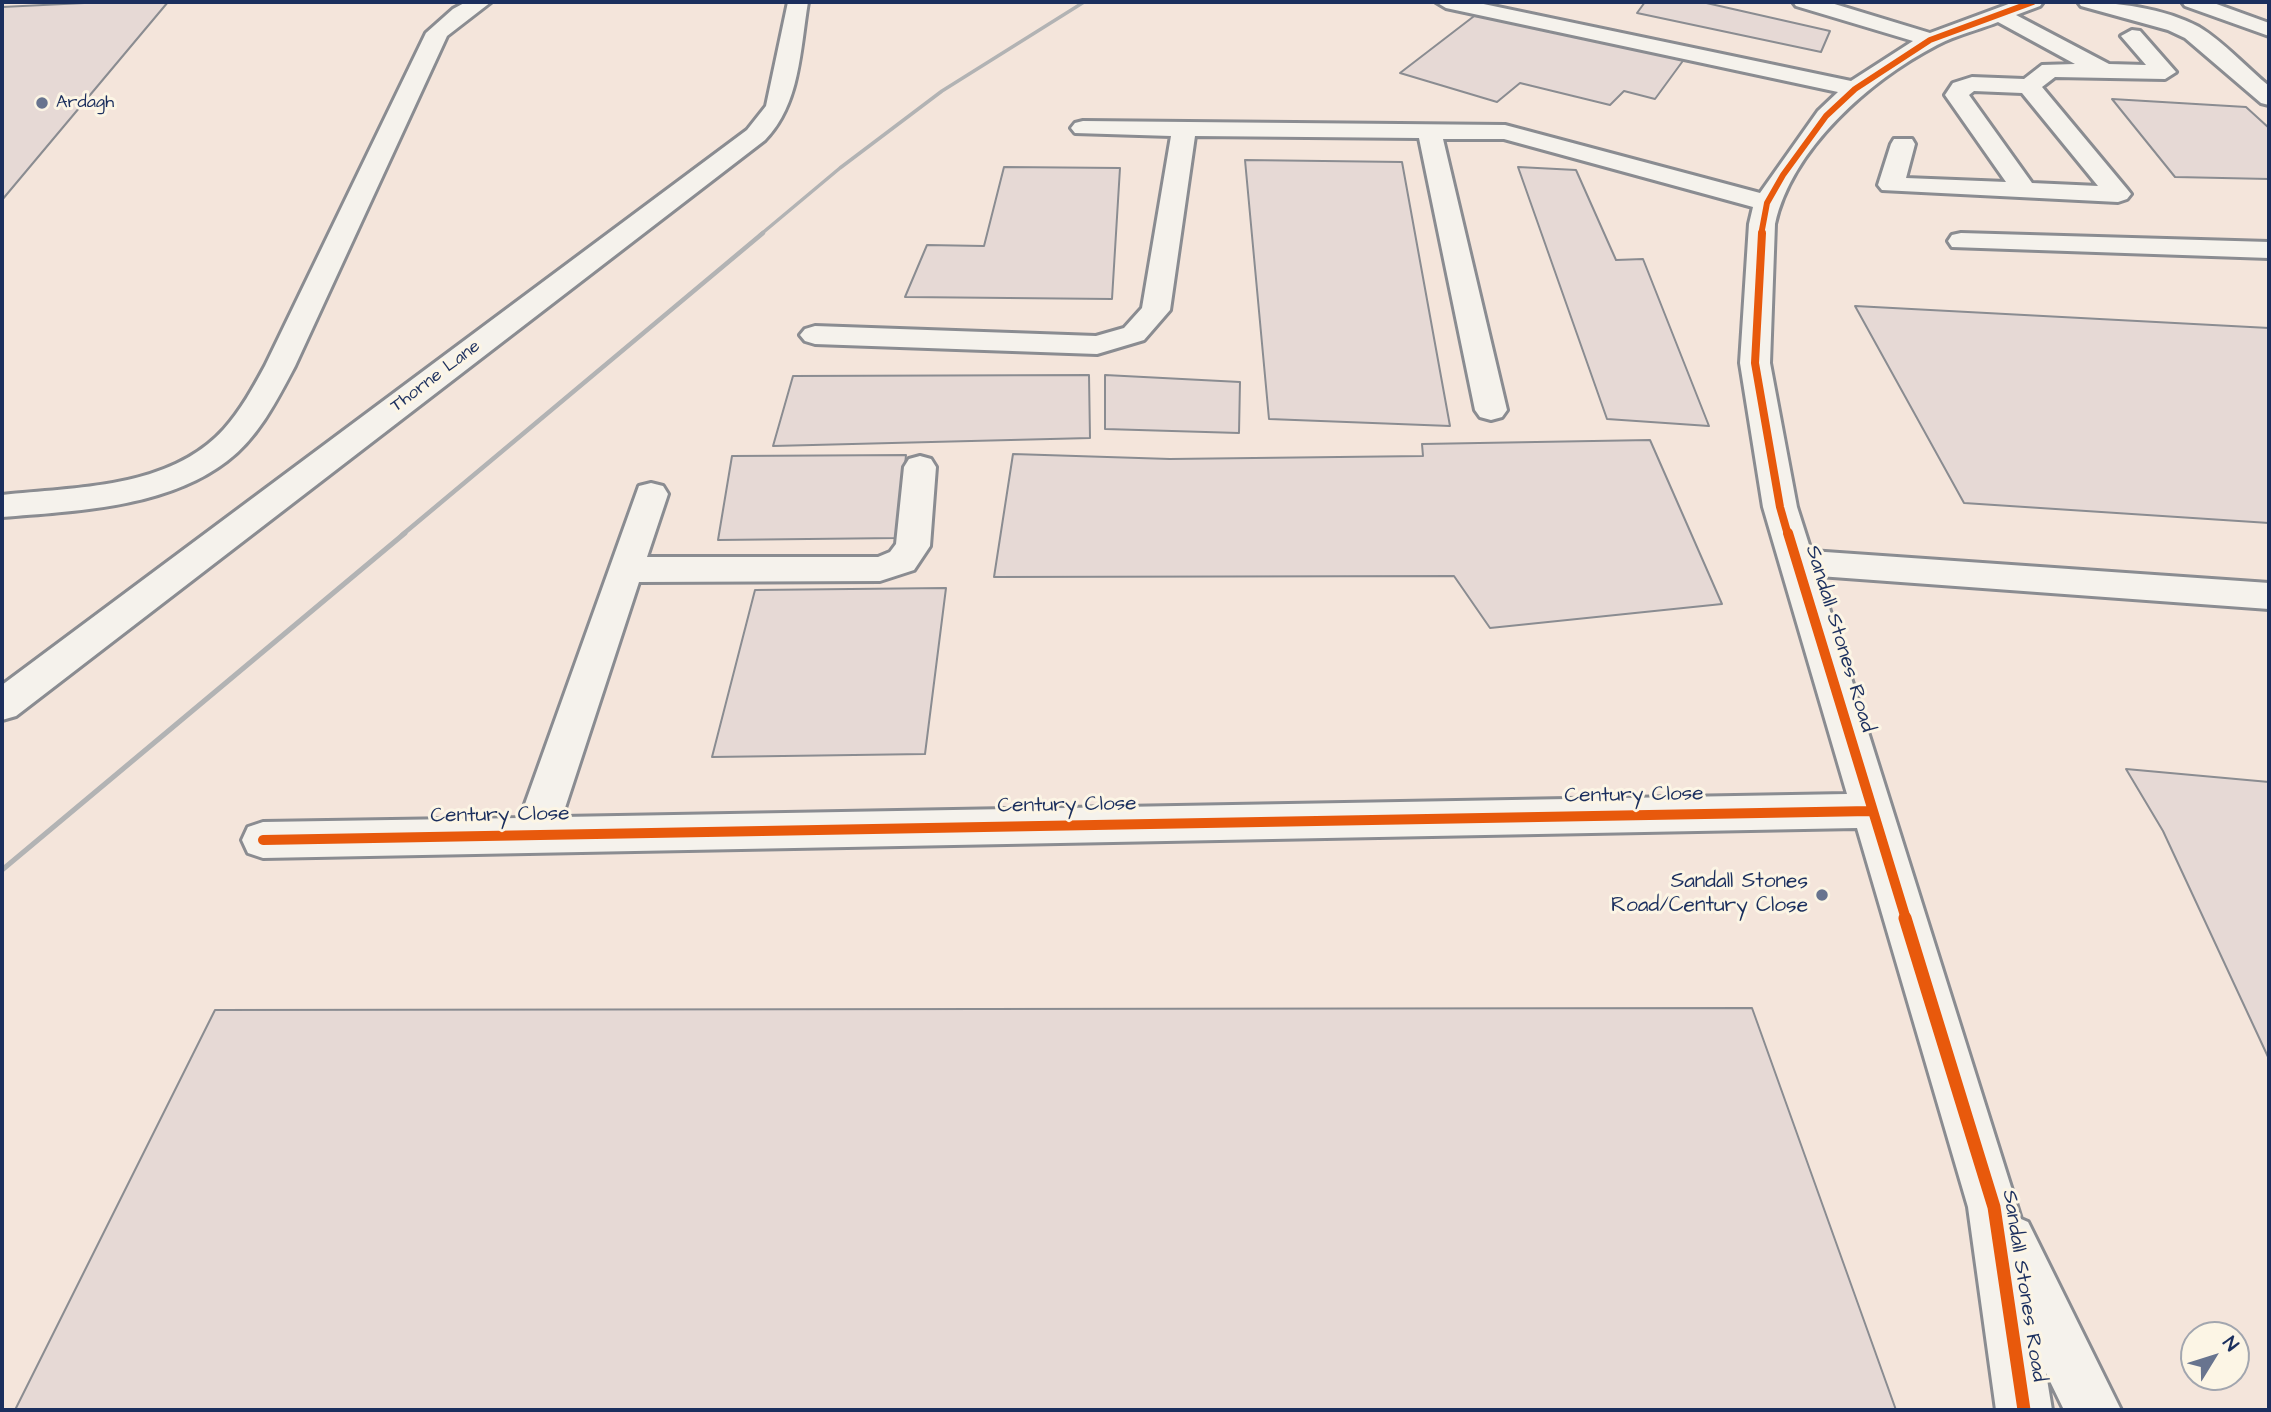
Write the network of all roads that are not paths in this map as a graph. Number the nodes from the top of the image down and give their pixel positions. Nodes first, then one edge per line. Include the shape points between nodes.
1 (481, 2) edge
2 (798, 2) edge
3 (1446, 2) edge
4 (2033, 2) edge
5 (2088, 2) edge
6 (2192, 2) edge
7 (1814, 3) edge
8 (1998, 14) junction
9 (2267, 28) edge
10 (2132, 36) dead end
11 (1930, 40) junction
12 (2269, 51) edge
13 (2105, 71) junction
14 (2029, 86) junction
15 (1855, 89) junction
16 (2269, 98) edge
17 (1083, 128) dead end
18 (1184, 128) junction
19 (1429, 129) junction
20 (1903, 144) dead end
21 (2024, 190) junction
22 (1767, 203) junction
23 (1961, 241) dead end
24 (2269, 250) edge
25 (815, 335) dead end
26 (1491, 410) dead end
27 (919, 467) dead end
28 (650, 494) dead end
29 (2, 506) edge
30 (1796, 562) junction
31 (626, 570) junction
32 (2269, 596) edge
33 (2, 705) edge
34 (1871, 811) junction
35 (535, 835) junction
36 (263, 840) dead end
37 (1994, 1207) junction
38 (2024, 1410) edge
39 (2093, 1410) edge

1 - 29 street via 437,33 248,422 216,454 167,480 120,493
2 - 33 street, Thorne Lane via 778,106 756,135
3 - 15 street
4 - 8 street, Sandall Stones Road
5 - 16 street via 2193,33
6 - 9 street
7 - 11 street
8 - 11 street, Sandall Stones Road
8 - 13 street
9 - 12 street via 2262,44
10 - 13 street via 2165,72
11 - 15 street, Sandall Stones Road
13 - 14 street via 2050,70
14 - 21 street via 1972,84 1957,95
14 - 21 street via 2118,194
15 - 22 street, Sandall Stones Road via 1826,116
17 - 18 street
18 - 19 street
18 - 25 street via 1156,310 1134,334 1097,345
19 - 22 street via 1505,132
19 - 26 street
20 - 21 street via 1891,185
22 - 30 street, Sandall Stones Road via 1755,363 1780,507
23 - 24 street
27 - 31 street via 913,546 902,561 880,569
28 - 31 street
30 - 32 street
30 - 34 street, Sandall Stones Road
31 - 35 street
34 - 35 street, Century Close
34 - 37 street, Sandall Stones Road
35 - 36 street, Century Close
37 - 38 street, Sandall Stones Road
37 - 39 street, Sandall Stones Road

